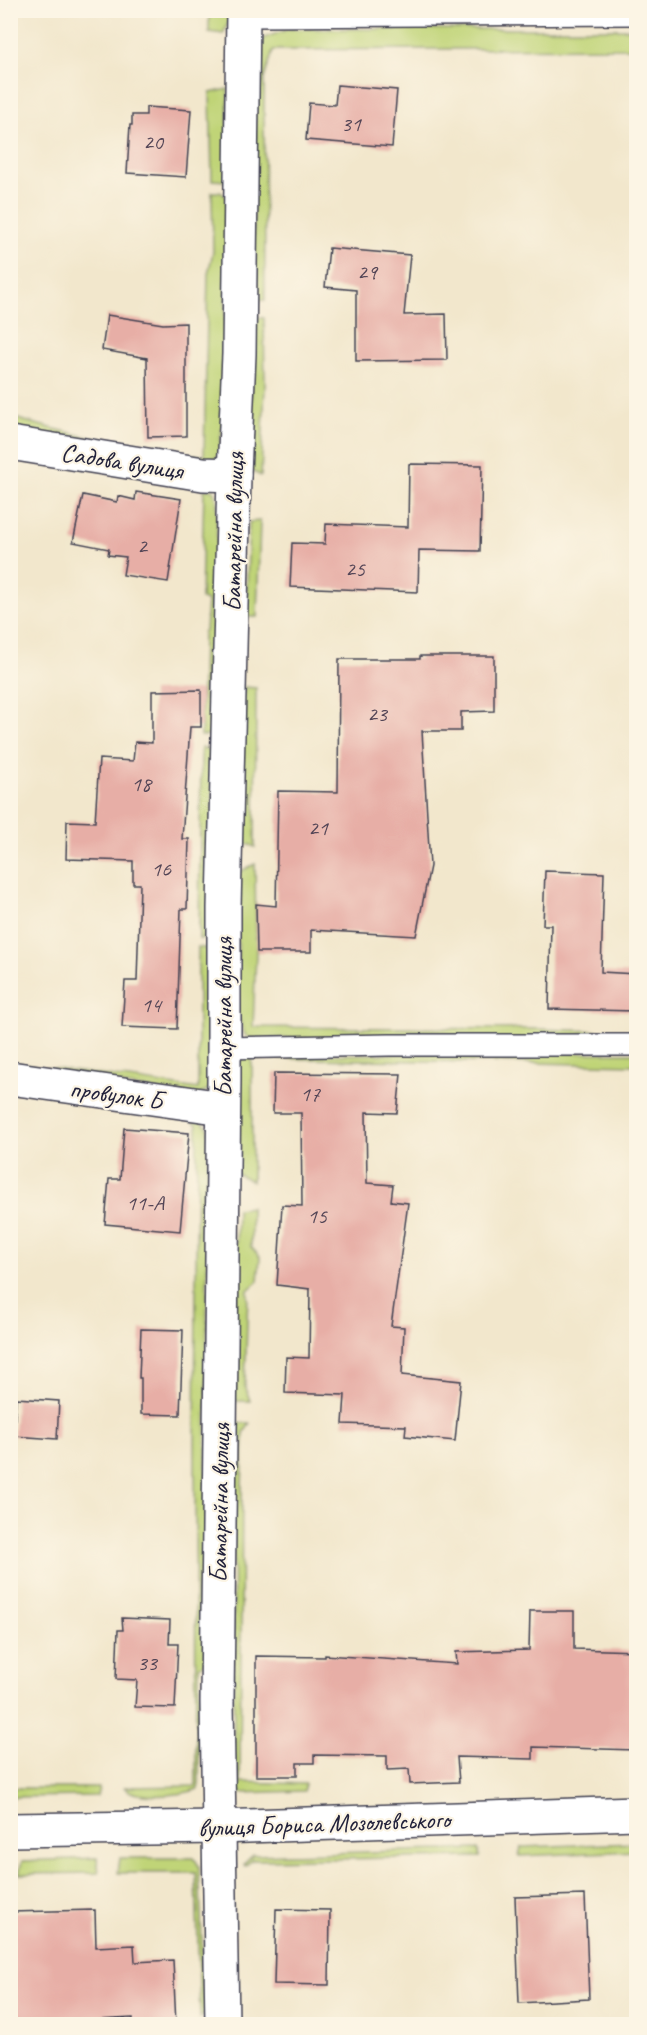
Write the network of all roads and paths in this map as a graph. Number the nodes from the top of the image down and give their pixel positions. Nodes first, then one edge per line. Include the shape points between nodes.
1 (243, 13) edge
2 (636, 14) edge
3 (10, 443) edge
4 (234, 475) junction
5 (636, 1045) edge
6 (224, 1048) junction
7 (10, 1078) edge
8 (223, 1108) junction
9 (636, 1813) edge
10 (219, 1827) junction
11 (10, 1830) edge
12 (222, 2025) edge

1 - 2 lane
1 - 4 street, Батарейна вулиця
3 - 4 street, Садова вулиця via 203,474
4 - 6 street, Батарейна вулиця
5 - 6 lane
6 - 8 street, Батарейна вулиця
7 - 8 street, провулок Б
8 - 10 street, Батарейна вулиця
9 - 10 street, вулиця Бориса Мозолевського
10 - 11 street, вулиця Бориса Мозолевського
10 - 12 street, Батарейна вулиця

